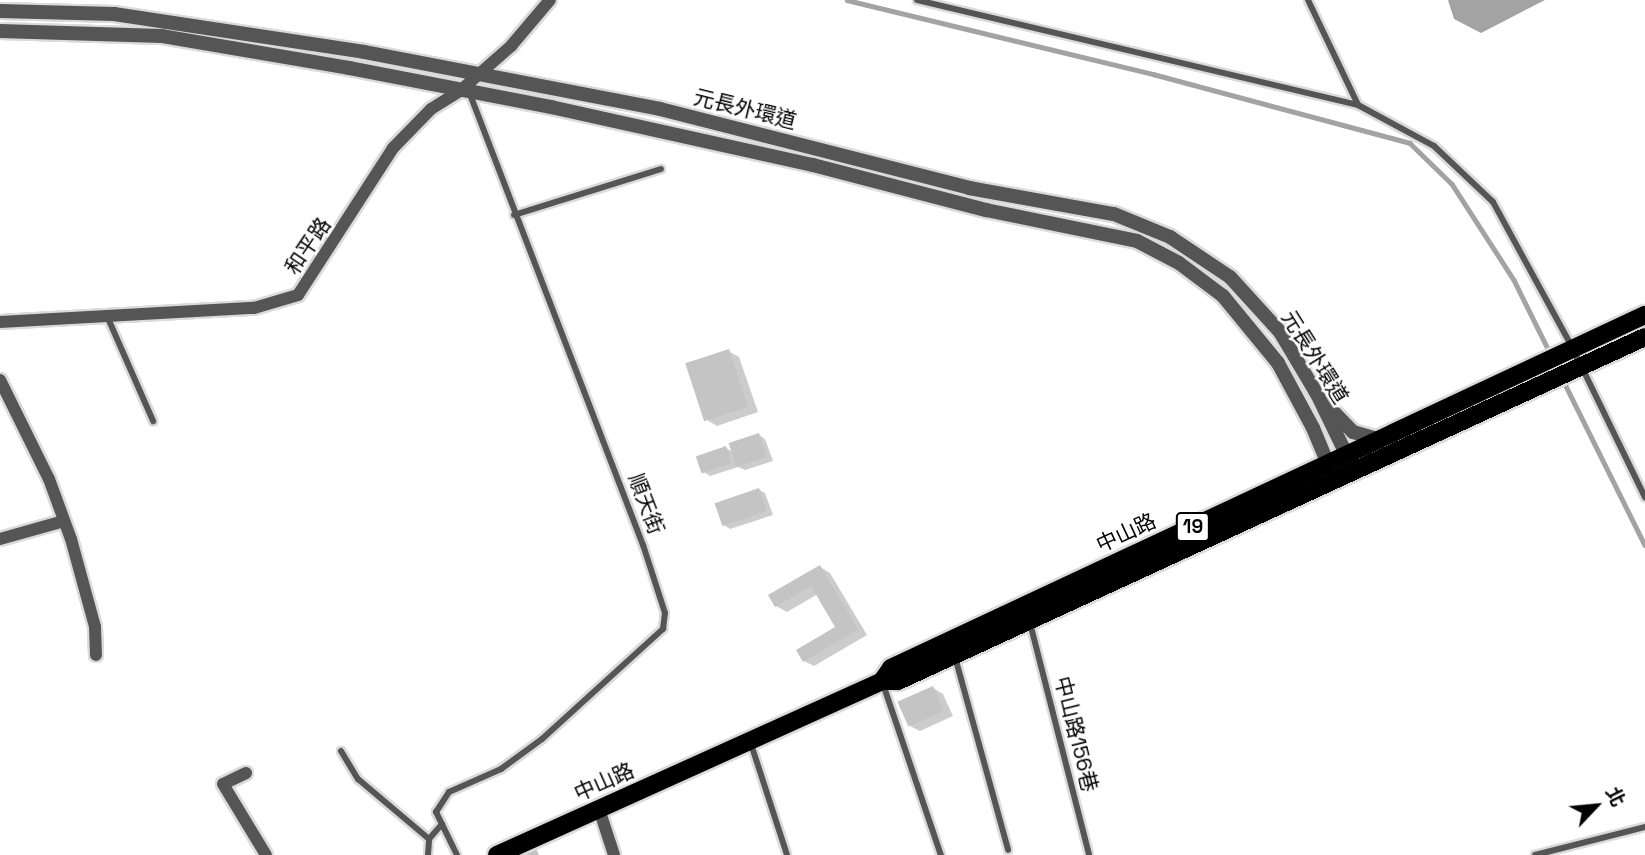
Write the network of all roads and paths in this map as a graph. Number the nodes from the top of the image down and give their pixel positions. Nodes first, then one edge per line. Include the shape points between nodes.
1 (550, 0) edge
2 (917, 0) edge
3 (1308, 0) edge
4 (0, 11) edge
5 (0, 31) edge
6 (477, 74) junction
7 (465, 91) junction
8 (1358, 105) junction
9 (661, 169) dead end
10 (514, 215) junction
11 (106, 314) junction
12 (1645, 315) edge
13 (0, 322) edge
14 (1645, 337) edge
15 (1573, 349) junction
16 (1582, 366) junction
17 (0, 380) edge
18 (1317, 394) junction
19 (153, 421) dead end
20 (1381, 440) junction
21 (1346, 456) junction
22 (1328, 464) junction
23 (1356, 473) junction
24 (1335, 482) junction
25 (1645, 496) edge
26 (64, 521) junction
27 (0, 539) edge
28 (1030, 621) junction
29 (96, 655) dead end
30 (954, 655) junction
31 (882, 681) junction
32 (750, 741) junction
33 (341, 751) dead end
34 (246, 773) dead end
35 (599, 809) junction
36 (442, 824) junction
37 (1645, 827) edge
38 (429, 839) junction
39 (1008, 850) dead end
40 (502, 854) edge
41 (266, 855) edge
42 (428, 855) edge
43 (457, 855) edge
44 (614, 855) edge
45 (787, 855) edge
46 (941, 855) edge
47 (1088, 855) edge
48 (1535, 855) edge

1 - 6 street, 和平路 via 511,46
2 - 8 lane
3 - 8 lane
4 - 6 street, 元長外環道 via 114,14
5 - 7 street, 元長外環道 via 162,36
6 - 7 street, 和平路
6 - 18 street, 元長外環道 via 660,109 969,188 1114,214 1170,237 1230,277 1280,332
7 - 10 lane, 順天街
7 - 11 street, 和平路 via 431,109 393,148 298,295 254,308
7 - 22 street, 元長外環道 via 577,112 813,165 973,207 1137,241 1179,263 1223,296 1278,363
8 - 15 lane via 1433,146 1493,202
9 - 10 lane
10 - 36 lane, 順天街 via 643,545 665,613 663,629 542,739 501,769 449,792 436,812
11 - 13 street, 和平路
11 - 19 lane
12 - 15 main road, 19
14 - 16 main road, 19
15 - 16 lane
15 - 20 main road, 中山路 / 19
16 - 23 main road, 中山路 / 19
16 - 25 lane
17 - 26 street
18 - 20 street via 1353,432
18 - 21 street, 元長外環道
20 - 21 main road, 中山路 / 19
21 - 22 main road, 中山路 / 19
21 - 23 street, 元長外環道
22 - 24 street, 元長外環道
22 - 31 main road, 中山路 / 19 via 891,668
23 - 24 main road, 中山路 / 19
24 - 28 main road, 中山路 / 19
26 - 27 street
26 - 29 street via 95,627
28 - 30 main road, 中山路 / 19
28 - 47 lane, 中山路156巷
30 - 31 main road, 中山路 / 19 via 898,681
30 - 39 lane
31 - 32 main road, 中山路 / 19
31 - 46 lane
32 - 35 main road, 中山路 / 19
32 - 45 lane
33 - 38 lane via 358,779
34 - 41 street via 223,784
35 - 40 main road, 中山路 / 19
35 - 44 street
36 - 38 lane
36 - 43 lane
37 - 48 lane
38 - 42 lane

